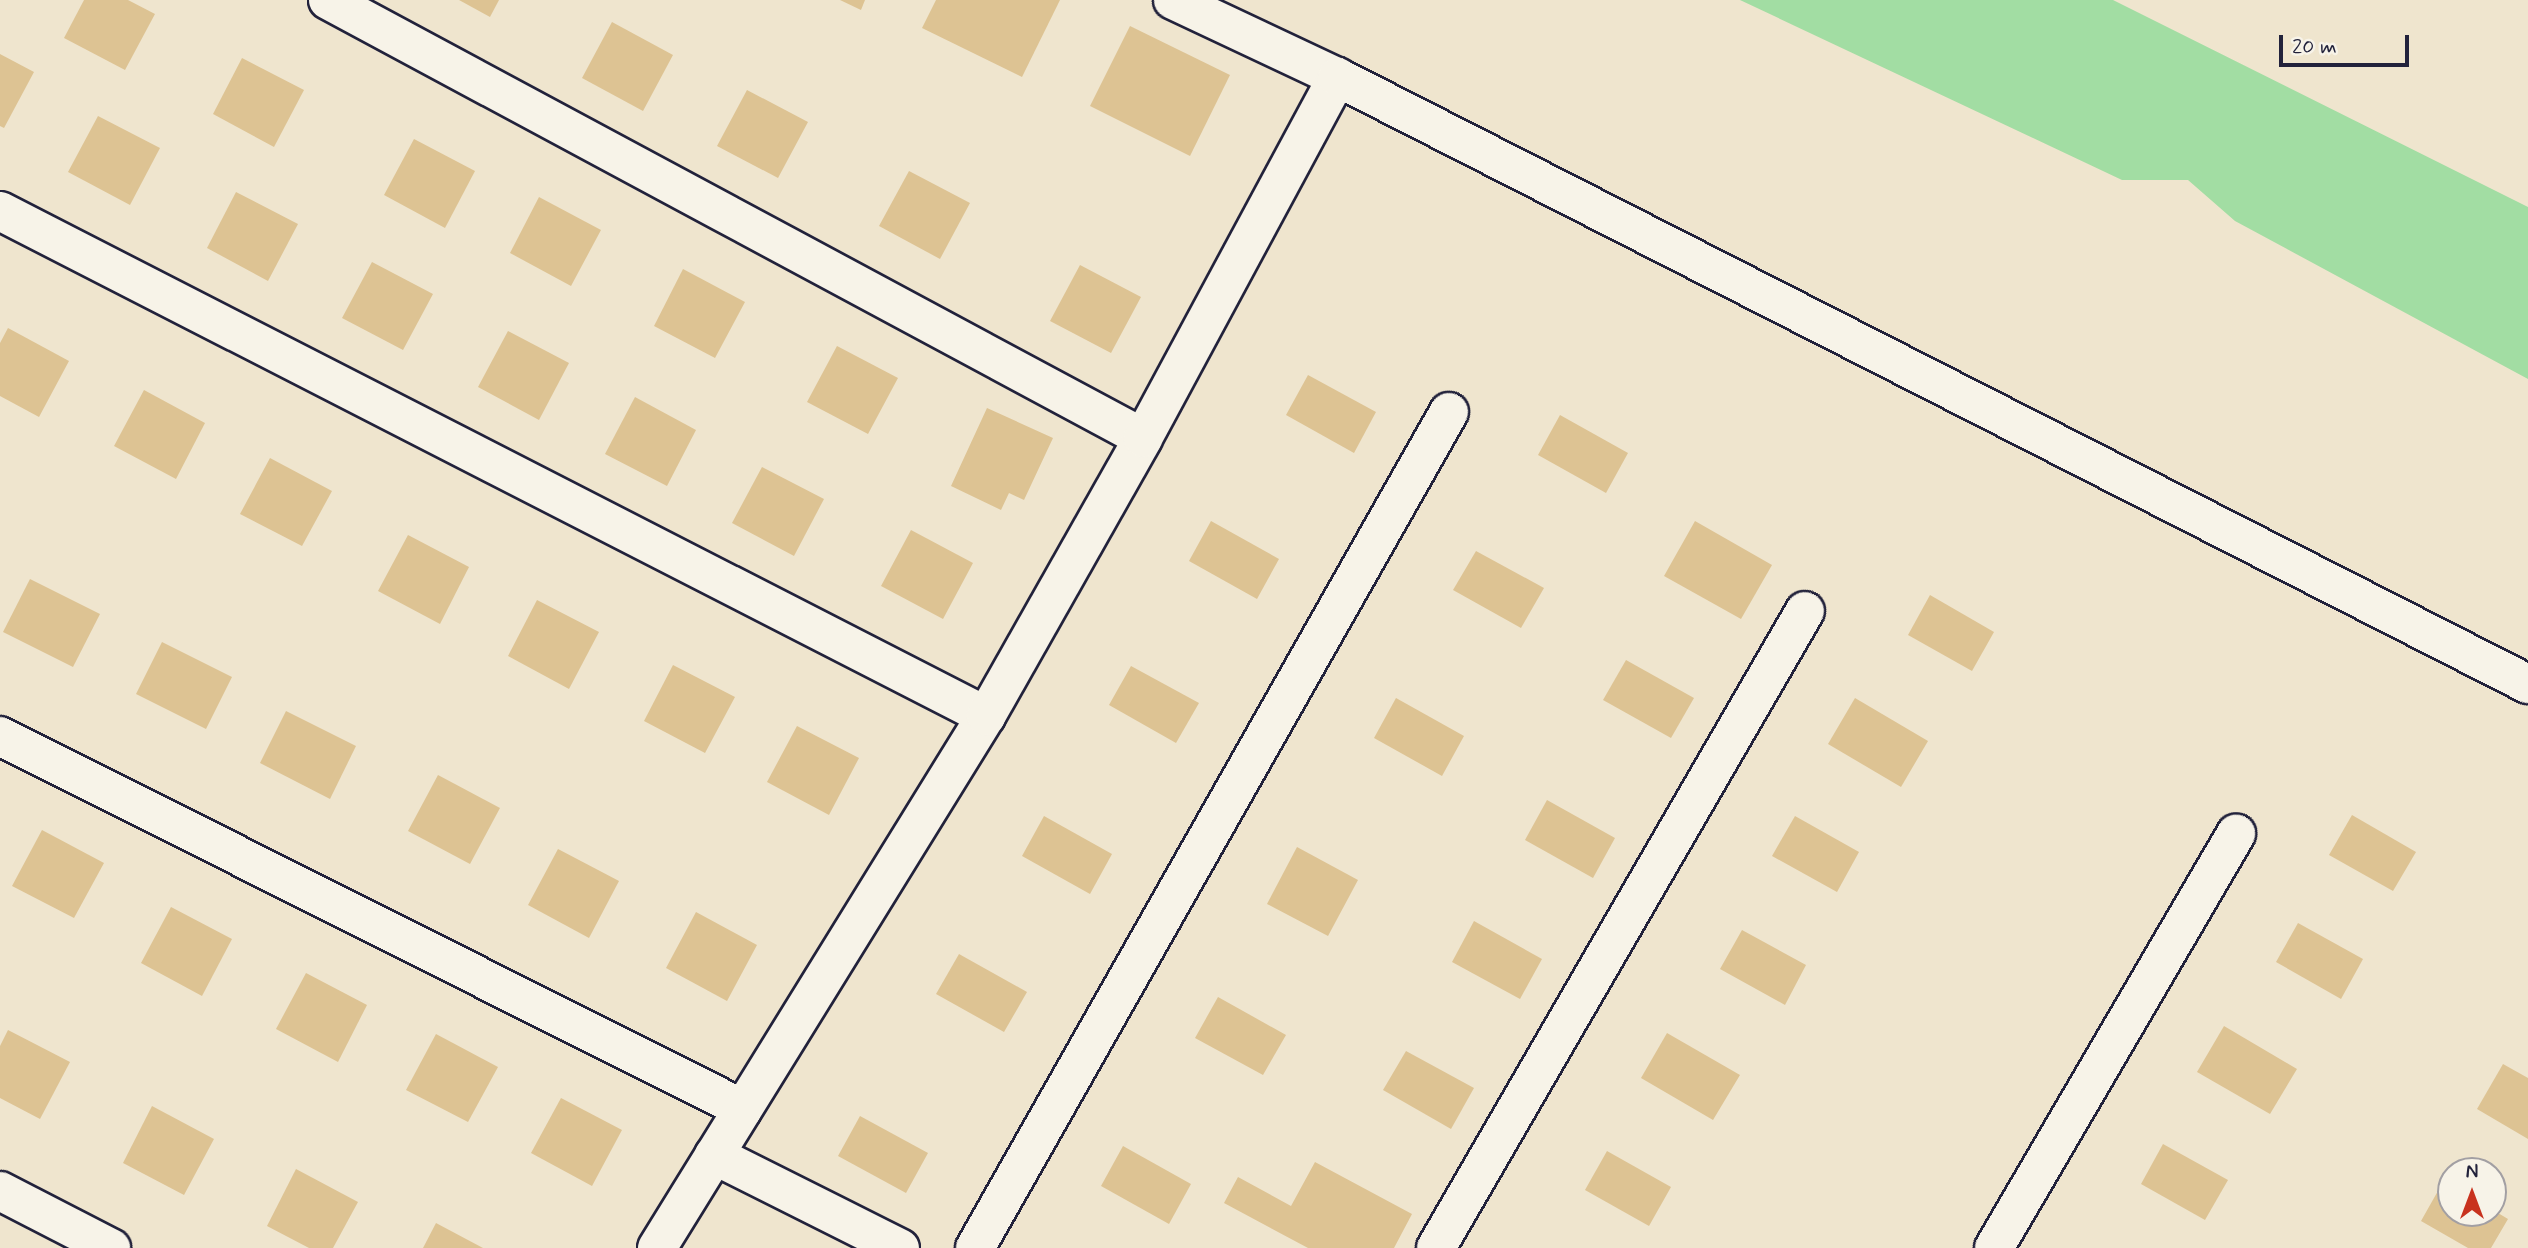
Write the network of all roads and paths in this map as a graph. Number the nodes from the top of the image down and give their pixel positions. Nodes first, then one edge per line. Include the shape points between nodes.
1 (328, 0) edge
2 (1173, 0) edge
3 (1337, 77) junction
4 (0, 211) edge
5 (1449, 412) dead end
6 (1143, 438) junction
7 (1805, 611) dead end
8 (2528, 684) edge
9 (986, 716) junction
10 (0, 736) edge
11 (2236, 834) dead end
12 (743, 1109) junction
13 (715, 1155) junction
14 (0, 1191) edge
15 (111, 1248) edge
16 (657, 1248) edge
17 (900, 1248) edge
18 (975, 1248) edge
19 (1436, 1248) edge
20 (1994, 1248) edge

1 - 6 street
2 - 3 street
3 - 6 street
3 - 8 street
4 - 9 street
5 - 18 street
6 - 9 street
7 - 19 street
9 - 12 street
10 - 12 street
11 - 20 street
12 - 13 street
13 - 16 street
13 - 17 street
14 - 15 street

